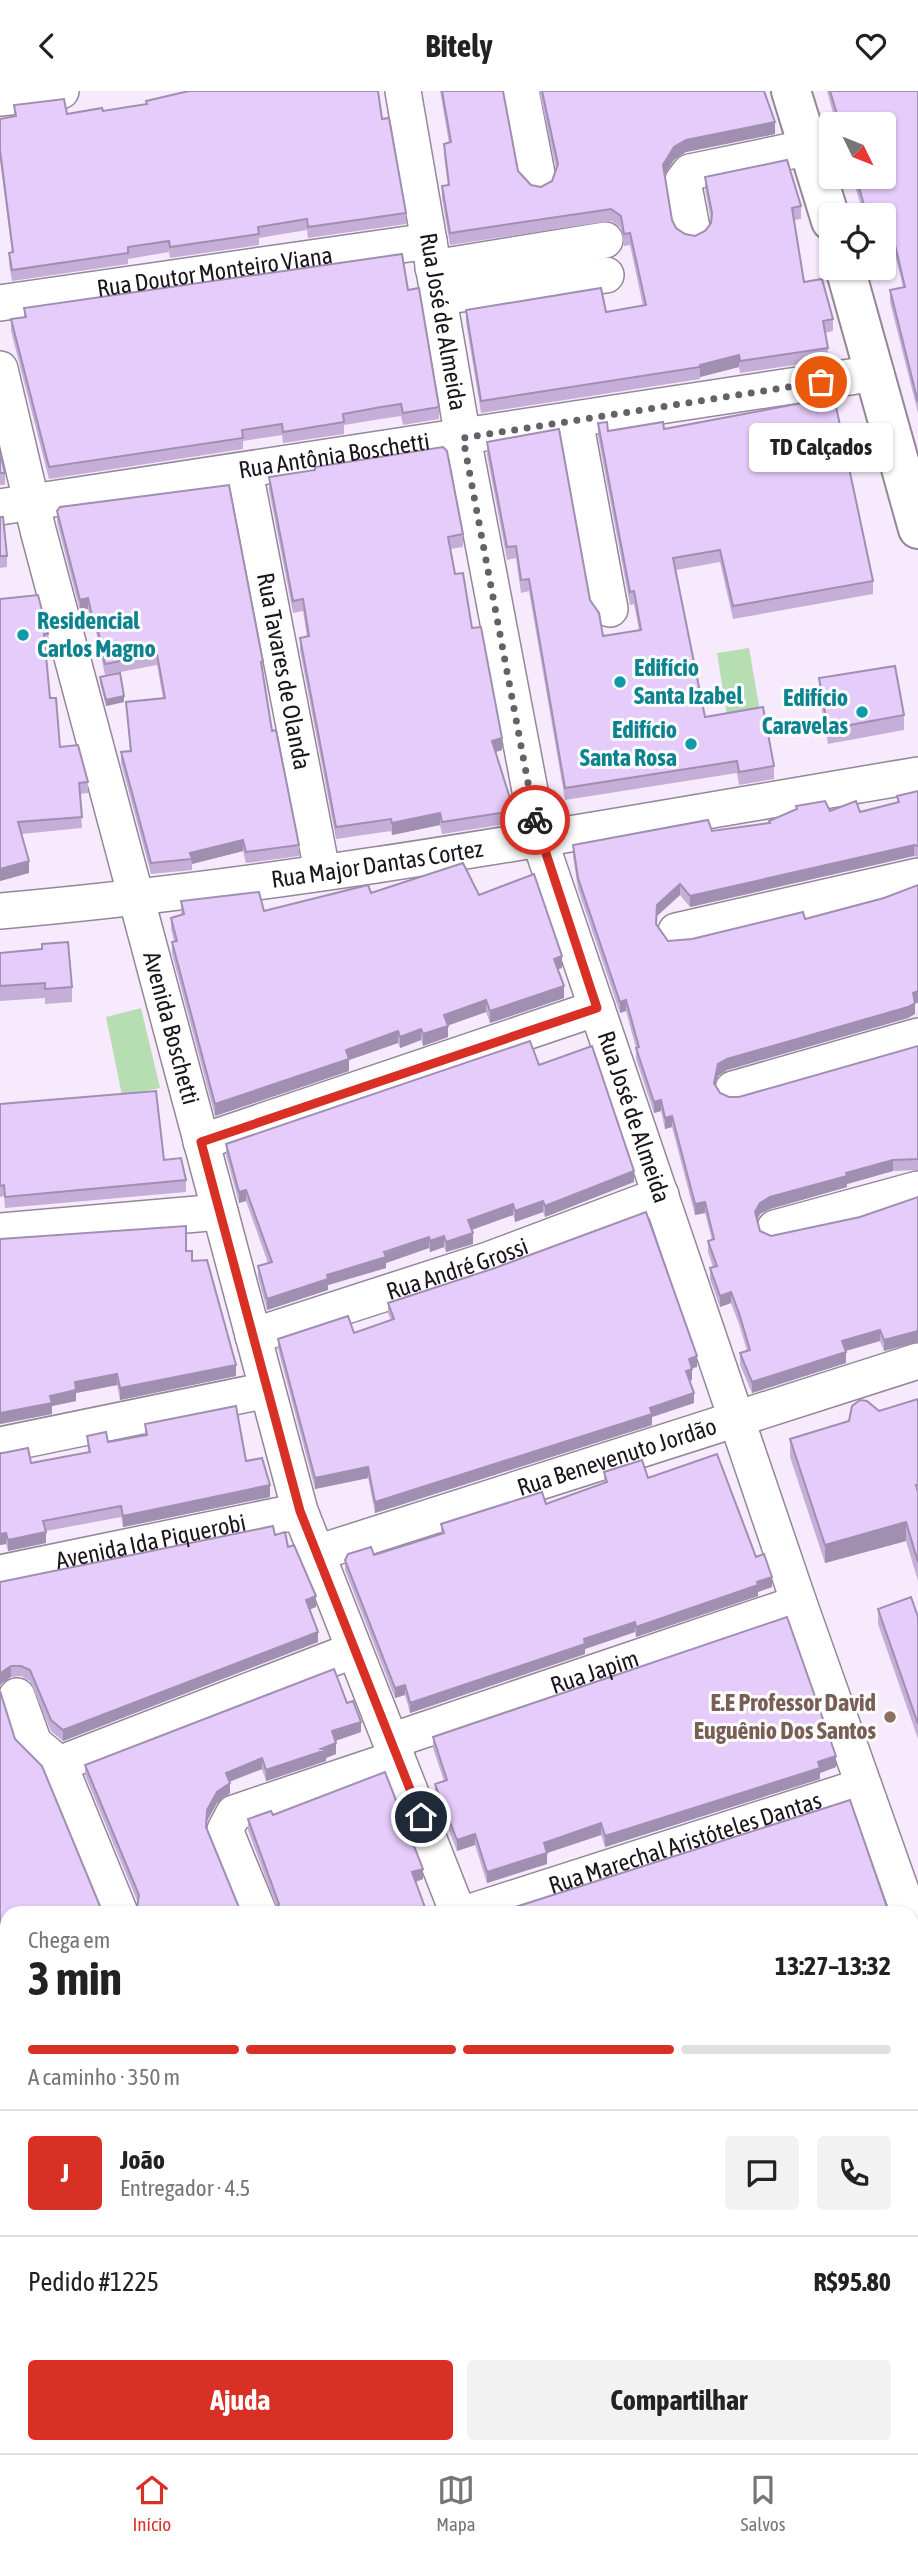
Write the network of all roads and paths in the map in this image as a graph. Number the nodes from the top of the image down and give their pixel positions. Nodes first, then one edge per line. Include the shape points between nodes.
1 (61, 91) edge
2 (403, 91) edge
3 (521, 91) edge
4 (791, 91) edge
5 (0, 98) edge
6 (810, 147) junction
7 (538, 179) dead end
8 (826, 203) edge
9 (692, 228) dead end
10 (605, 240) dead end
11 (434, 269) junction
12 (606, 275) dead end
13 (849, 280) edge
14 (0, 303) edge
15 (0, 369) edge
16 (876, 373) junction
17 (575, 420) junction
18 (463, 438) junction
19 (910, 471) edge
20 (245, 472) junction
21 (16, 506) edge
22 (918, 529) edge
23 (610, 609) dead end
24 (918, 775) edge
25 (539, 838) junction
26 (322, 871) junction
27 (918, 876) edge
28 (136, 899) junction
29 (0, 911) edge
30 (676, 931) dead end
31 (597, 1008) junction
32 (918, 1035) edge
33 (733, 1089) dead end
34 (201, 1142) junction
35 (918, 1189) edge
36 (661, 1195) junction
37 (220, 1212) junction
38 (775, 1228) dead end
39 (0, 1230) edge
40 (253, 1336) junction
41 (918, 1361) edge
42 (268, 1390) junction
43 (737, 1417) junction
44 (0, 1445) edge
45 (300, 1511) junction
46 (317, 1553) junction
47 (0, 1573) edge
48 (799, 1603) junction
49 (354, 1650) junction
50 (17, 1696) dead end
51 (394, 1750) junction
52 (59, 1764) junction
53 (863, 1786) junction
54 (117, 1906) edge
55 (256, 1906) edge
56 (455, 1906) edge
57 (489, 1906) edge
58 (906, 1906) edge

1 - 5 street
2 - 11 street, Rua José de Almeida
3 - 7 street
4 - 6 main road
6 - 8 main road
6 - 9 street via 690,171 683,181
10 - 11 street
11 - 12 street
11 - 14 street, Rua Doutor Monteiro Viana
11 - 18 street, Rua José de Almeida
13 - 16 main road
15 - 21 street, Avenida Boschetti
16 - 17 street, Rua Antônia Boschetti
16 - 19 main road
17 - 18 street, Rua Antônia Boschetti
17 - 23 street
18 - 20 street, Rua Antônia Boschetti
18 - 25 street, Rua José de Almeida
19 - 22 main road
20 - 21 street, Rua Antônia Boschetti
20 - 26 street, Rua Tavares de Olanda
21 - 28 street, Avenida Boschetti
24 - 25 street, Rua Major Dantas Cortez
25 - 26 street, Rua Major Dantas Cortez
25 - 31 street, Rua José de Almeida
26 - 28 street, Rua Major Dantas Cortez
27 - 30 street
28 - 29 street, Rua Major Dantas Cortez
28 - 34 street, Avenida Boschetti
31 - 34 street
31 - 36 street, Rua José de Almeida
32 - 33 street
34 - 37 street, Avenida Boschetti
35 - 38 street
36 - 40 street, Rua André Grossi via 488,1260
36 - 43 street, Rua José de Almeida
37 - 39 street
37 - 40 street, Avenida Boschetti
40 - 42 street, Avenida Boschetti
41 - 43 street, Rua Benevenuto Jordão
42 - 44 street
42 - 45 street, Avenida Boschetti
43 - 46 street, Rua Benevenuto Jordão
43 - 48 street, Rua José de Almeida
45 - 46 street, Avenida Boschetti
45 - 47 street, Avenida Ida Piquerobi
46 - 49 street, Avenida Boschetti
48 - 51 street, Rua Japim
48 - 53 street, Rua José de Almeida
49 - 51 street, Avenida Boschetti
49 - 52 street
50 - 52 street via 34,1743
51 - 55 street, Rua Japim via 234,1813 225,1830
51 - 56 street, Avenida Boschetti
52 - 54 street
53 - 57 street, Rua Marechal Aristóteles Dantas
53 - 58 street, Rua José de Almeida

